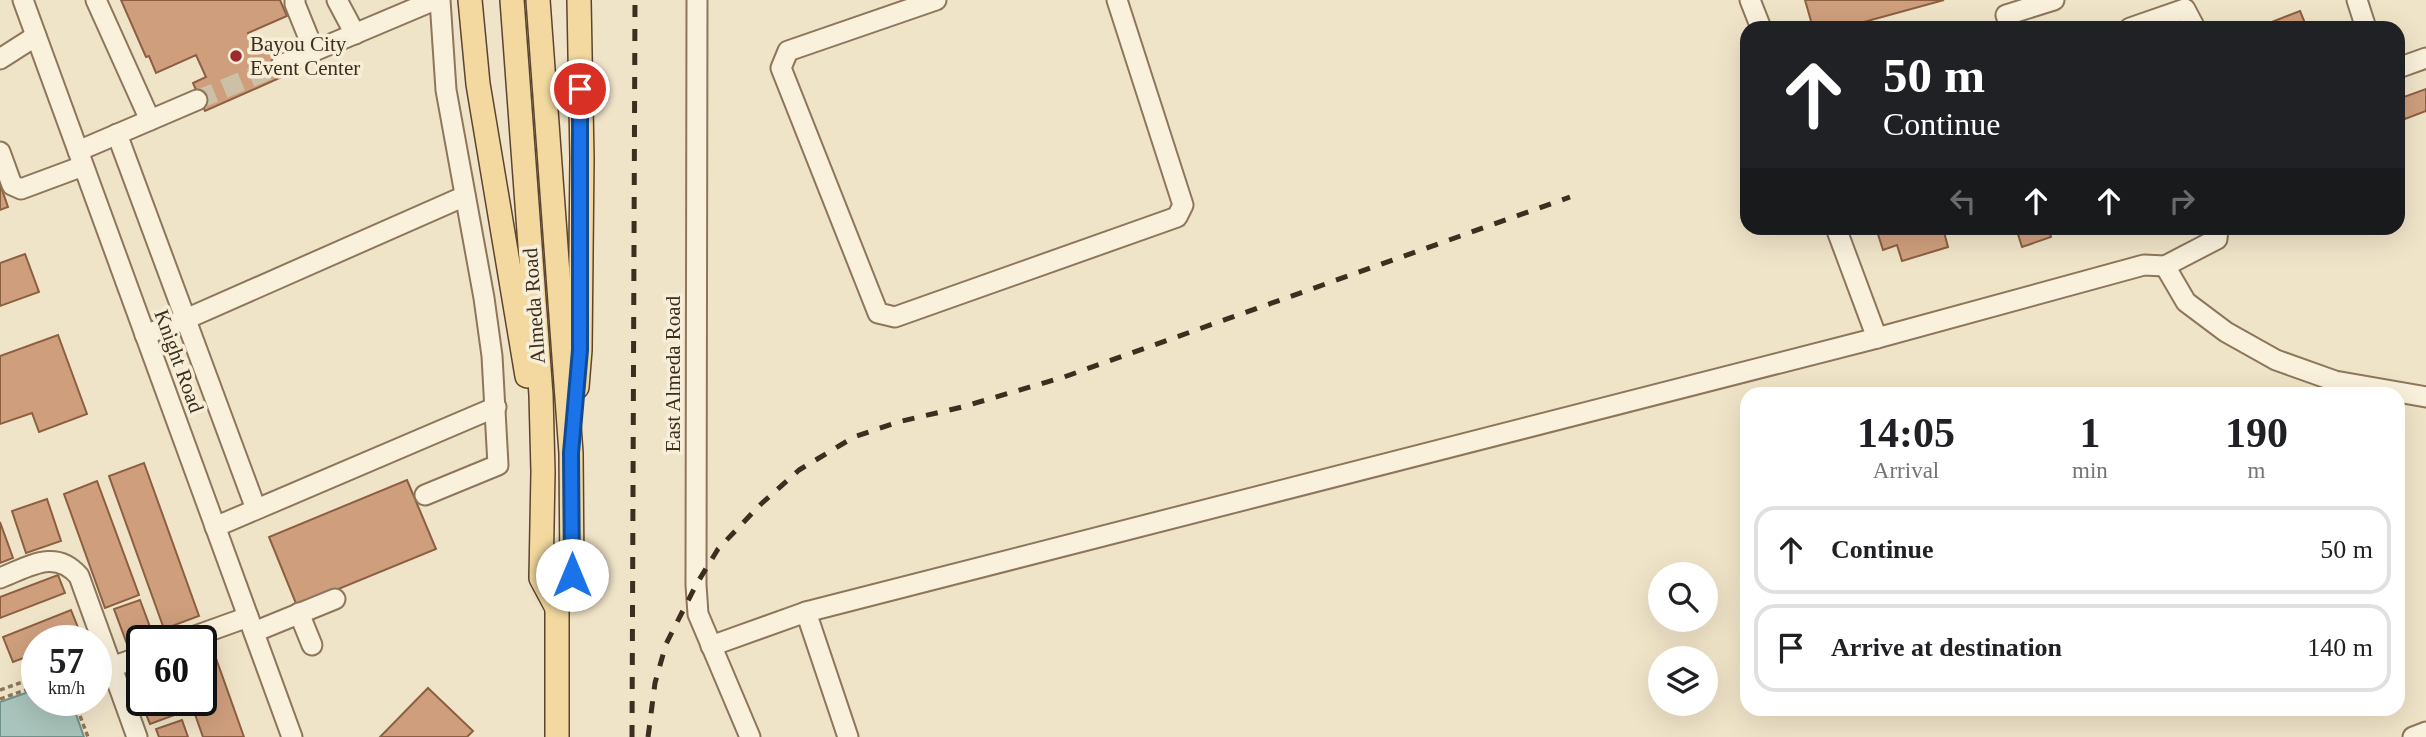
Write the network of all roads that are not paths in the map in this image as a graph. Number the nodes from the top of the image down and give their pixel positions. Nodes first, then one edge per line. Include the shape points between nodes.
1 (23, 0) edge
2 (96, 0) edge
3 (295, 0) edge
4 (337, 0) edge
5 (438, 0) edge
6 (470, 0) edge
7 (512, 0) edge
8 (538, 0) edge
9 (579, 0) edge
10 (697, 0) edge
11 (936, 0) edge
12 (1117, 0) edge
13 (1750, 0) edge
14 (2054, 0) edge
15 (2357, 0) edge
16 (2183, 4) edge
17 (1758, 21) edge
18 (2008, 21) edge
19 (2145, 21) edge
20 (2192, 21) edge
21 (2364, 21) edge
22 (355, 34) junction
23 (36, 36) junction
24 (314, 51) junction
25 (2426, 58) edge
26 (0, 59) edge
27 (281, 65) tunnel mouth
28 (2405, 66) edge
29 (197, 100) tunnel mouth
30 (150, 120) junction
31 (117, 134) junction
32 (0, 152) edge
33 (81, 158) junction
34 (465, 196) junction
35 (1839, 235) edge
36 (2217, 235) edge
37 (2165, 266) junction
38 (512, 293) junction
39 (484, 298) junction
40 (186, 319) junction
41 (145, 335) junction
42 (1877, 338) junction
43 (2369, 387) edge
44 (2405, 393) edge
45 (2426, 397) edge
46 (496, 407) junction
47 (571, 453) junction
48 (543, 472) junction
49 (425, 495) dead end
50 (256, 509) junction
51 (215, 527) junction
52 (0, 578) edge
53 (335, 599) dead end
54 (557, 608) junction
55 (806, 612) junction
56 (299, 613) junction
57 (96, 625) edge
58 (251, 625) junction
59 (217, 633) edge
60 (312, 645) dead end
61 (711, 646) junction
62 (112, 670) edge
63 (2426, 733) edge
64 (137, 737) edge
65 (292, 737) edge
66 (557, 737) edge
67 (750, 737) edge
68 (848, 737) edge
69 (2413, 737) edge

1 - 23 street, Knight Road
2 - 30 street
3 - 24 street
4 - 22 street
5 - 22 street
5 - 34 street via 446,90
6 - 38 main road via 478,84
7 - 48 main road, Almeda Road
8 - 47 main road, Almeda Road
9 - 47 main road via 580,350
10 - 61 street, East Almeda Road via 695,585 698,614
11 - 12 street via 788,51 781,68 878,313 895,317 1177,217 1184,205
13 - 17 street
14 - 18 street via 2006,15
15 - 21 street
16 - 19 street
16 - 20 street
22 - 24 street
23 - 26 street
23 - 33 street, Knight Road
24 - 27 street
25 - 28 street
29 - 30 street
30 - 31 street
31 - 33 street
31 - 40 street
32 - 33 street via 12,185 21,189
33 - 41 street, Knight Road
34 - 39 street
34 - 40 street
35 - 42 street
36 - 37 street
37 - 42 street via 2144,265
37 - 43 street via 2186,302 2227,332 2276,360 2335,381
38 - 39 street
38 - 48 main road
39 - 46 street
40 - 41 street
40 - 50 street
41 - 51 street, Knight Road
42 - 55 street
44 - 45 street
46 - 49 street via 498,465
46 - 50 street
47 - 54 main road, Almeda Road via 572,575
48 - 54 main road, Almeda Road via 541,578
50 - 51 street
51 - 58 street, Knight Road
52 - 57 street via 51,560 70,565 79,576
53 - 56 street
54 - 66 main road, Almeda Road
55 - 61 street
55 - 68 street
56 - 58 street
56 - 60 street
58 - 59 street
58 - 65 street, Knight Road
61 - 67 street, East Almeda Road
62 - 64 street
63 - 69 street

